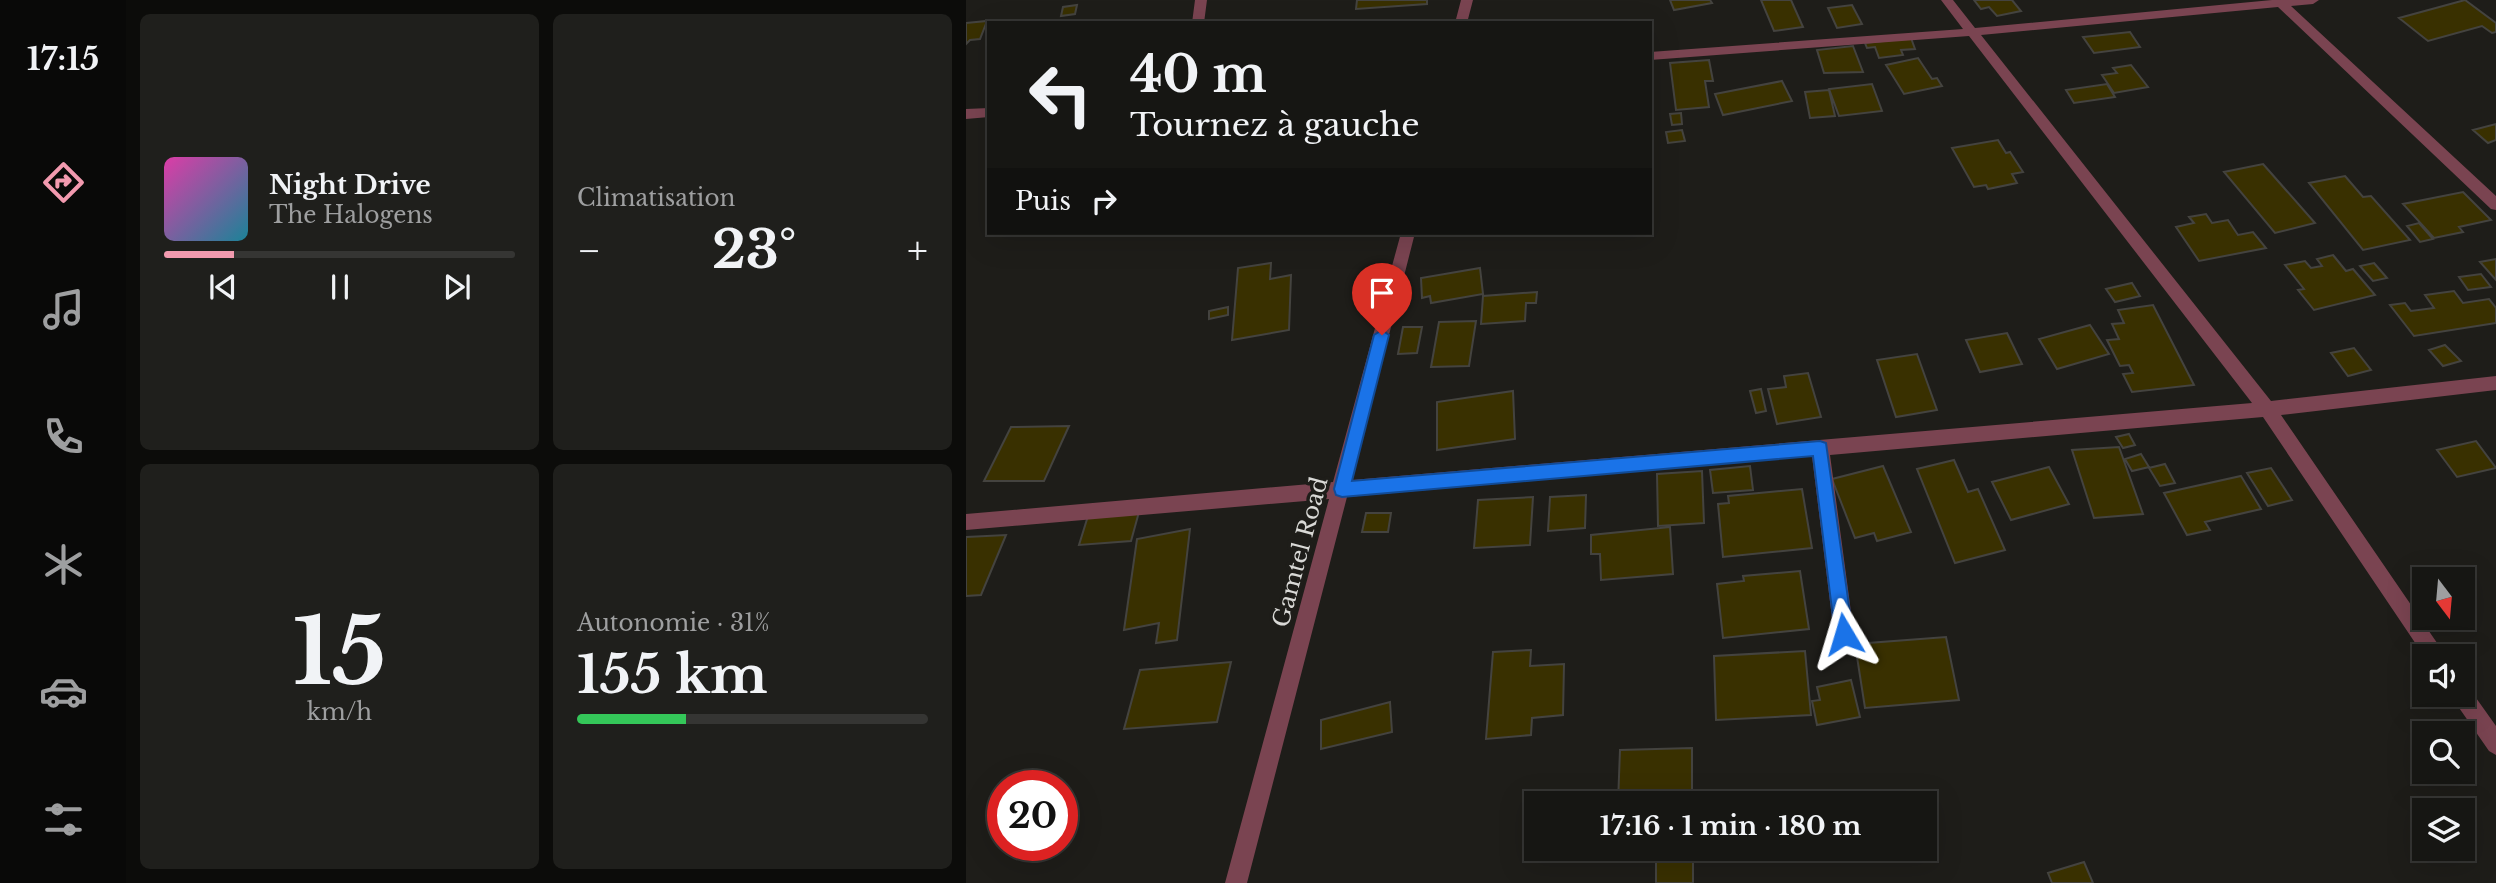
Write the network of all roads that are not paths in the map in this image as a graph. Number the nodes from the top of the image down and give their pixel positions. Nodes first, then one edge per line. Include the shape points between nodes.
1 (1201, 0) edge
2 (1467, 0) edge
3 (1947, 0) edge
4 (2313, 0) edge
5 (2280, 2) edge
6 (1198, 21) edge
7 (1462, 21) edge
8 (1970, 32) junction
9 (1652, 56) edge
10 (987, 112) edge
11 (966, 114) edge
12 (2496, 205) edge
13 (1407, 235) edge
14 (2496, 383) edge
15 (2267, 409) junction
16 (1820, 448) junction
17 (1342, 489) junction
18 (966, 522) edge
19 (1844, 634) dead end
20 (2428, 644) edge
21 (2470, 707) edge
22 (2496, 744) edge
23 (1237, 883) edge

1 - 6 street
2 - 7 street
3 - 8 street
4 - 5 street
5 - 8 street
5 - 12 street
8 - 9 street
8 - 15 street
10 - 11 street
13 - 17 street, Gamtel Road
14 - 15 street
15 - 16 street
15 - 20 street
16 - 17 street
16 - 19 street
17 - 18 street
17 - 23 street, Gamtel Road
21 - 22 street

